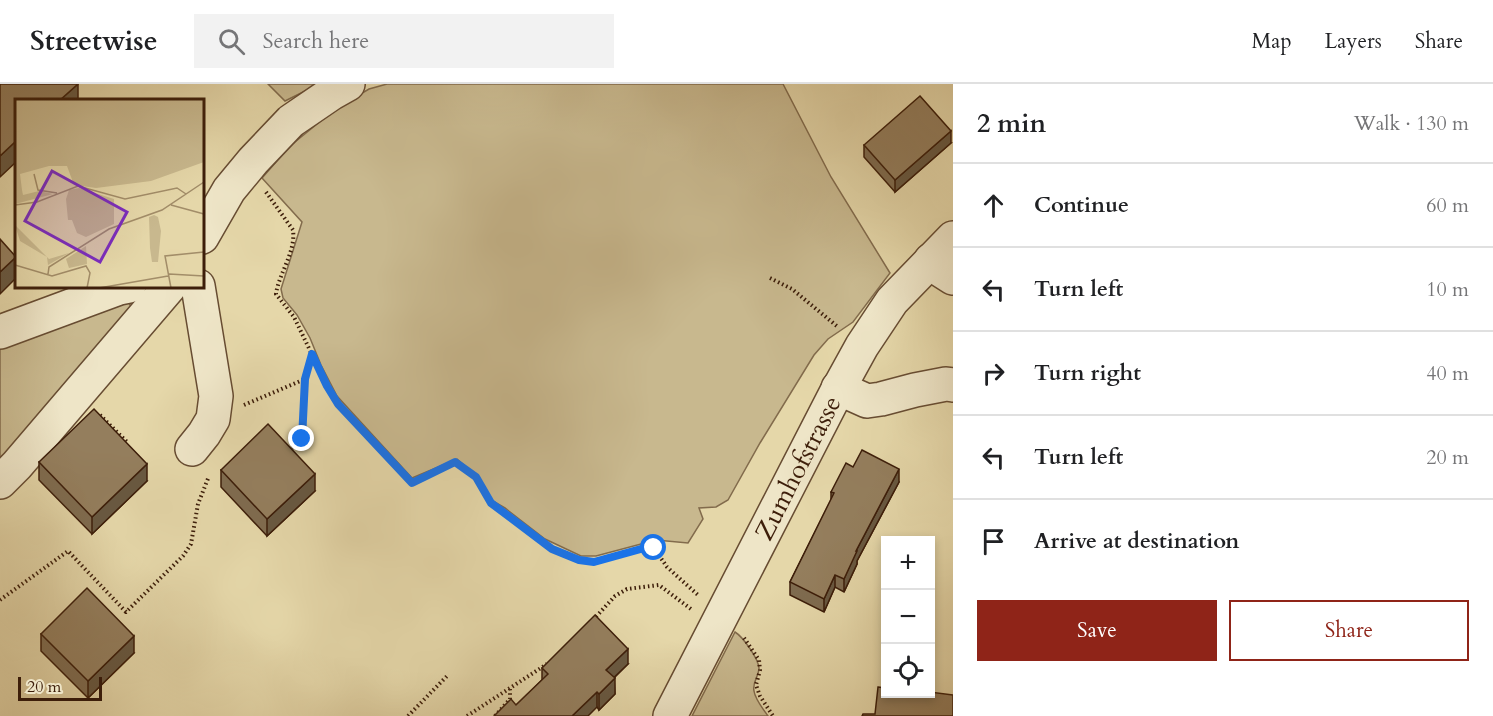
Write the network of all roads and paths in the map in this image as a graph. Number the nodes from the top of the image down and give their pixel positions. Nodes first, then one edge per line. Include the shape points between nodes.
1 (348, 84) edge
2 (261, 186) dead end
3 (204, 234) edge
4 (946, 259) edge
5 (770, 278) dead end
6 (119, 288) edge
7 (168, 288) edge
8 (198, 288) edge
9 (0, 332) edge
10 (862, 346) junction
11 (312, 354) junction
12 (305, 379) junction
13 (953, 385) edge
14 (838, 388) junction
15 (237, 408) dead end
16 (94, 410) edge
17 (127, 442) edge
18 (292, 448) edge
19 (201, 461) joint
20 (0, 482) edge
21 (701, 597) dead end
22 (0, 600) edge
23 (694, 610) dead end
24 (586, 627) edge
25 (742, 635) dead end
26 (552, 661) edge
27 (448, 675) dead end
28 (510, 688) junction
29 (408, 716) edge
30 (467, 716) edge
31 (495, 716) edge
32 (670, 716) edge
33 (773, 716) edge

1 - 3 street via 291,121 230,190
2 - 11 path via 293,230 291,250 276,294 294,317
4 - 10 street, Zumhofstrasse via 892,301
5 - 10 path via 792,289
6 - 9 street
7 - 20 street
8 - 19 street via 216,396 213,419 204,434
10 - 14 street, Zumhofstrasse
11 - 12 path
11 - 21 path via 338,404 412,483 455,462 476,477 491,503 552,549 594,562 654,548 668,567
12 - 15 path
12 - 18 path via 302,439
13 - 14 street via 867,401
14 - 32 street, Zumhofstrasse
16 - 17 path
19 - 22 path via 192,544 126,612 68,551
23 - 24 path via 659,585 627,589 615,596
25 - 33 path via 759,660 756,685
26 - 28 path
27 - 29 path
28 - 30 path
28 - 31 path via 510,699

